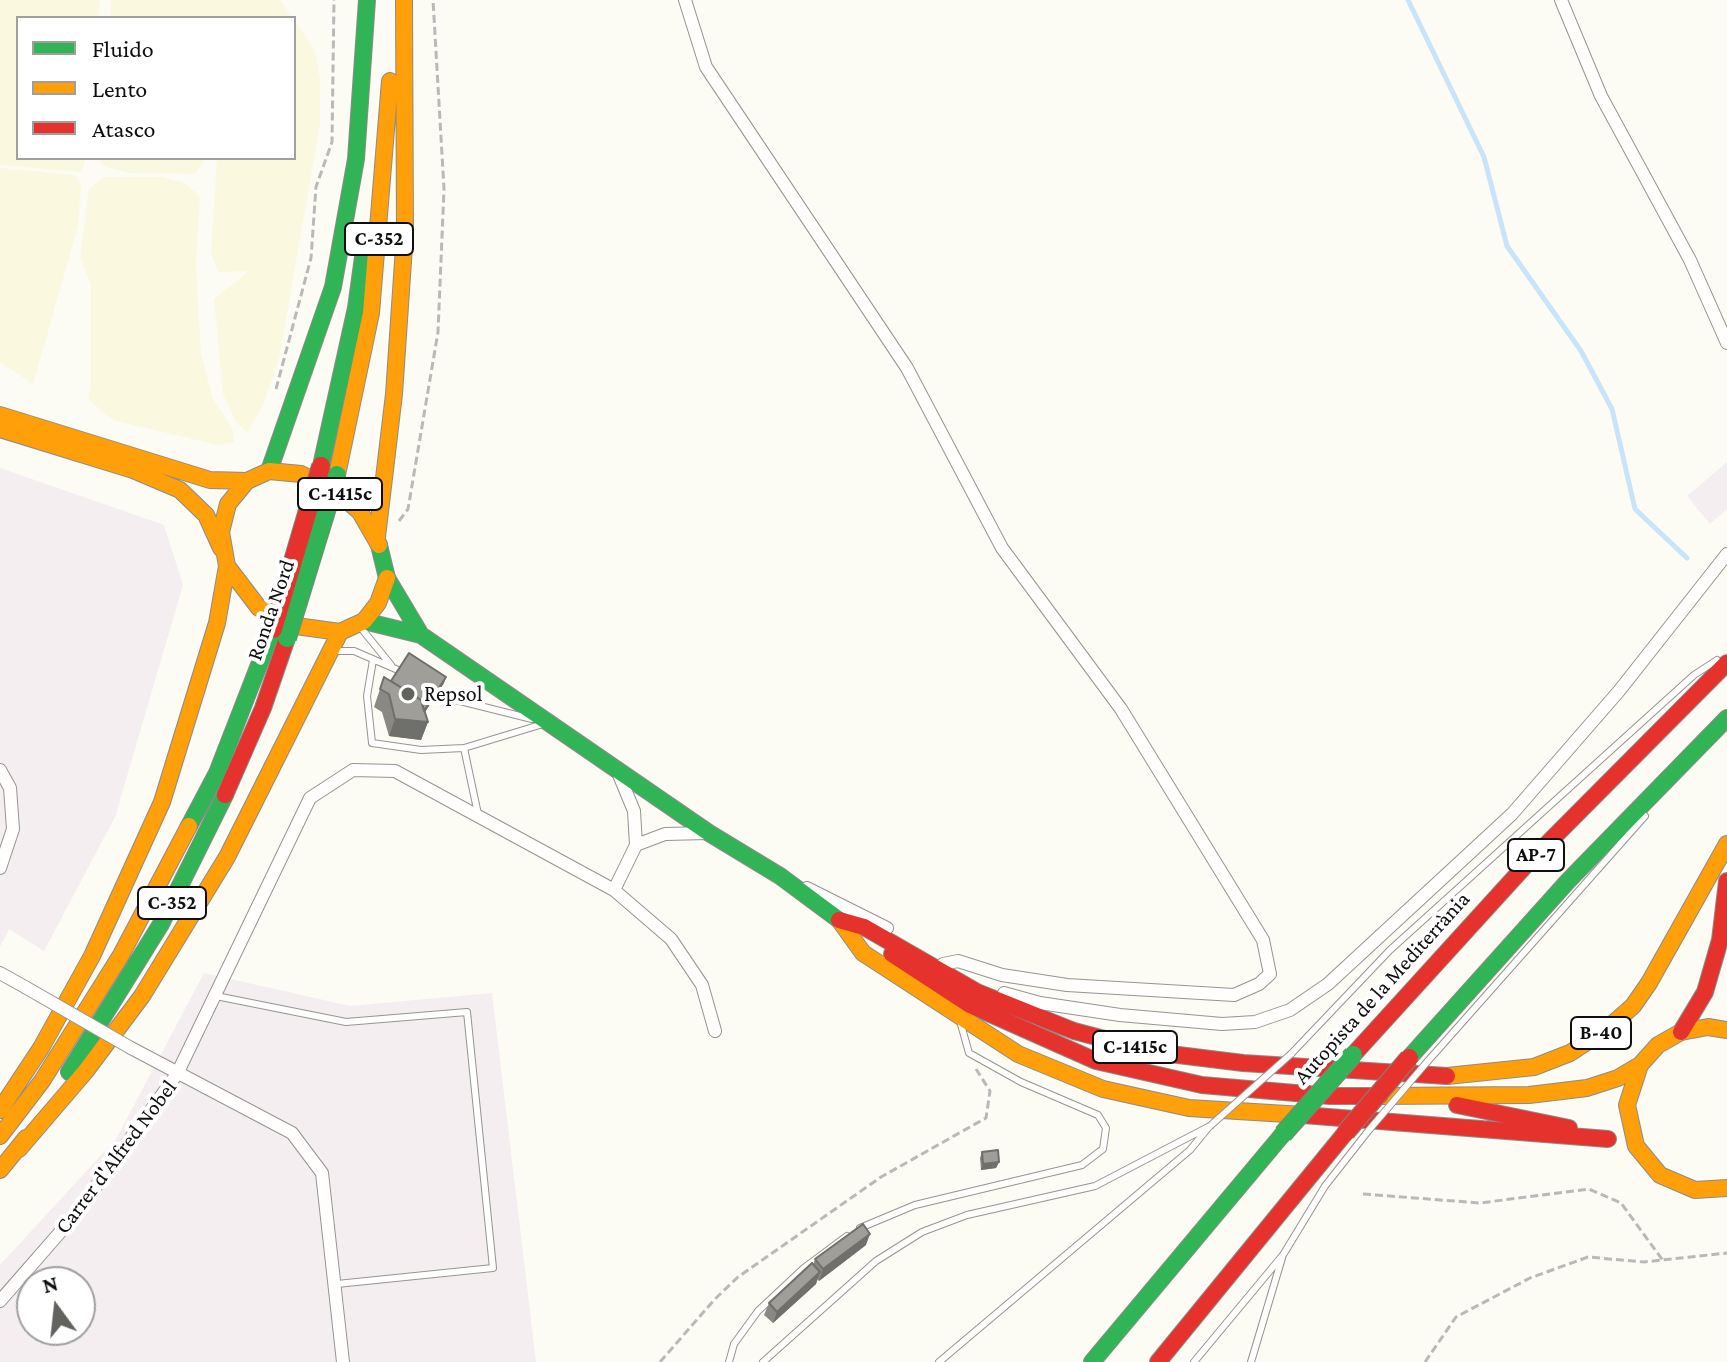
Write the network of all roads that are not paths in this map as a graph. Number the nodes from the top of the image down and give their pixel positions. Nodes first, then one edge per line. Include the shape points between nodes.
1 (367, 0) edge
2 (379, 0) edge
3 (392, 0) edge
4 (404, 0) edge
5 (685, 0) edge
6 (1561, 0) edge
7 (1727, 343) edge
8 (0, 415) edge
9 (0, 429) edge
10 (269, 471) junction
11 (329, 471) junction
12 (247, 481) junction
13 (377, 537) junction
14 (1727, 554) edge
15 (224, 557) junction
16 (1716, 568) junction
17 (387, 578) junction
18 (1727, 578) edge
19 (354, 626) junction
20 (280, 634) junction
21 (421, 635) junction
22 (334, 651) junction
23 (1727, 653) edge
24 (373, 660) junction
25 (1727, 663) edge
26 (391, 665) junction
27 (414, 678) edge
28 (425, 685) edge
29 (1727, 718) edge
30 (547, 723) junction
31 (464, 748) junction
32 (0, 770) edge
33 (617, 770) junction
34 (479, 818) junction
35 (709, 833) junction
36 (1727, 844) edge
37 (636, 845) junction
38 (0, 868) edge
39 (780, 876) junction
40 (1727, 881) edge
41 (614, 890) junction
42 (839, 920) junction
43 (1723, 934) edge
44 (943, 964) junction
45 (0, 973) edge
46 (215, 995) junction
47 (959, 1016) junction
48 (1727, 1030) edge
49 (715, 1031) dead end
50 (1681, 1032) junction
51 (1418, 1060) junction
52 (1640, 1065) junction
53 (177, 1074) junction
54 (1456, 1077) joint
55 (1419, 1098) junction
56 (0, 1110) edge
57 (1210, 1126) junction
58 (0, 1136) edge
59 (1608, 1139) junction
60 (1636, 1146) junction
61 (19, 1149) junction
62 (0, 1170) edge
63 (1727, 1188) edge
64 (1283, 1255) junction
65 (337, 1284) junction
66 (0, 1301) edge
67 (343, 1362) edge
68 (729, 1362) edge
69 (763, 1362) edge
70 (939, 1362) edge
71 (1092, 1362) edge
72 (1158, 1362) edge
73 (1194, 1362) edge
74 (1251, 1362) edge

1 - 10 main road via 356,159 333,287
2 - 11 main road, Ronda Nord / C-352 via 366,234
3 - 11 main road, Ronda Nord / C-352 via 388,142 371,313
4 - 13 main road via 405,232
5 - 44 street via 706,67 907,368 1002,548 1121,709 1263,940 1270,974 1234,995 1067,985 1002,975 958,961
6 - 7 street via 1601,96 1690,260
8 - 12 main road, C-1415c via 210,480
9 - 15 main road, C-1415c via 180,490 206,515
10 - 12 main road, C-1415c
10 - 13 main road, C-1415c via 301,474 337,492
11 - 20 main road, Ronda Nord / C-352, bridge via 314,559
12 - 15 main road via 228,504
13 - 17 main road, C-1415c
14 - 16 street
15 - 19 main road, C-1415c via 259,608 296,626
15 - 56 main road via 217,623 162,802 92,956
16 - 18 street
16 - 44 street via 1512,814 1328,984 1290,1010 1255,1022 1222,1024 1120,1015 990,989
17 - 19 main road via 378,603
17 - 21 main road, C-1415c
19 - 21 main road, C-1415c
19 - 22 main road
19 - 26 lane
20 - 58 main road, Ronda Nord / C-352 via 217,773 121,955 42,1081
20 - 61 main road, Ronda Nord / C-352 via 263,708 207,836 161,924
21 - 30 main road, C-1415c
22 - 24 lane via 354,651
22 - 61 main road via 227,857 142,996
23 - 57 lane, bridge via 1694,675 1390,950 1291,1054
24 - 26 lane
24 - 31 lane via 367,696 372,743 421,750
25 - 71 main road, Autopista de la Mediterrània / AP-7, bridge via 1525,866 1353,1055
26 - 27 lane
28 - 30 lane via 448,698
29 - 51 main road, AP-7 via 1568,881
30 - 31 lane
30 - 33 main road, C-1415c
31 - 34 lane
32 - 38 street via 10,788 13,829
33 - 35 main road, C-1415c
33 - 37 street via 634,811
34 - 41 street
34 - 46 street via 395,771 353,770 310,798
35 - 37 street via 665,834
35 - 39 main road, C-1415c
36 - 54 main road, B-40 via 1649,983 1608,1028 1570,1053 1534,1067
37 - 41 street
39 - 42 main road, C-1415c
39 - 44 street via 868,916
40 - 43 main road
41 - 49 street via 671,939 702,985
42 - 47 main road, C-1415c via 863,953
42 - 54 main road, C-1415c via 864,927 977,992 1074,1031 1141,1049 1243,1063
42 - 55 main road, C-1415c via 970,1005 1096,1061 1202,1085
43 - 50 main road via 1705,992
45 - 53 street, bridge
46 - 53 street
46 - 65 lane via 346,1022 467,1012 493,1268
47 - 59 main road, C-1415c via 1062,1075 1175,1106
47 - 68 lane via 969,1053 1098,1115 1106,1135 1097,1157 915,1205 851,1233 758,1311 734,1344
48 - 50 main road
50 - 52 main road, C-1415c via 1658,1045
51 - 64 lane, bridge via 1325,1186
51 - 72 main road, AP-7, bridge via 1346,1132
52 - 55 main road, C-1415c via 1587,1088
52 - 60 main road via 1627,1105
53 - 65 street, Carrer d'Alfred Nobel via 292,1133 300,1143 322,1173
53 - 66 street, Carrer d'Alfred Nobel via 76,1214
55 - 59 main road, C-1415c via 1545,1120
57 - 69 lane via 1095,1186 967,1215 922,1232 876,1261
57 - 70 lane via 1190,1150
59 - 60 main road, C-1415c
60 - 63 main road via 1660,1175 1677,1184 1695,1190
61 - 62 main road, Ronda Nord / C-352
64 - 73 lane
64 - 74 lane
65 - 67 street, Carrer d'Alfred Nobel

